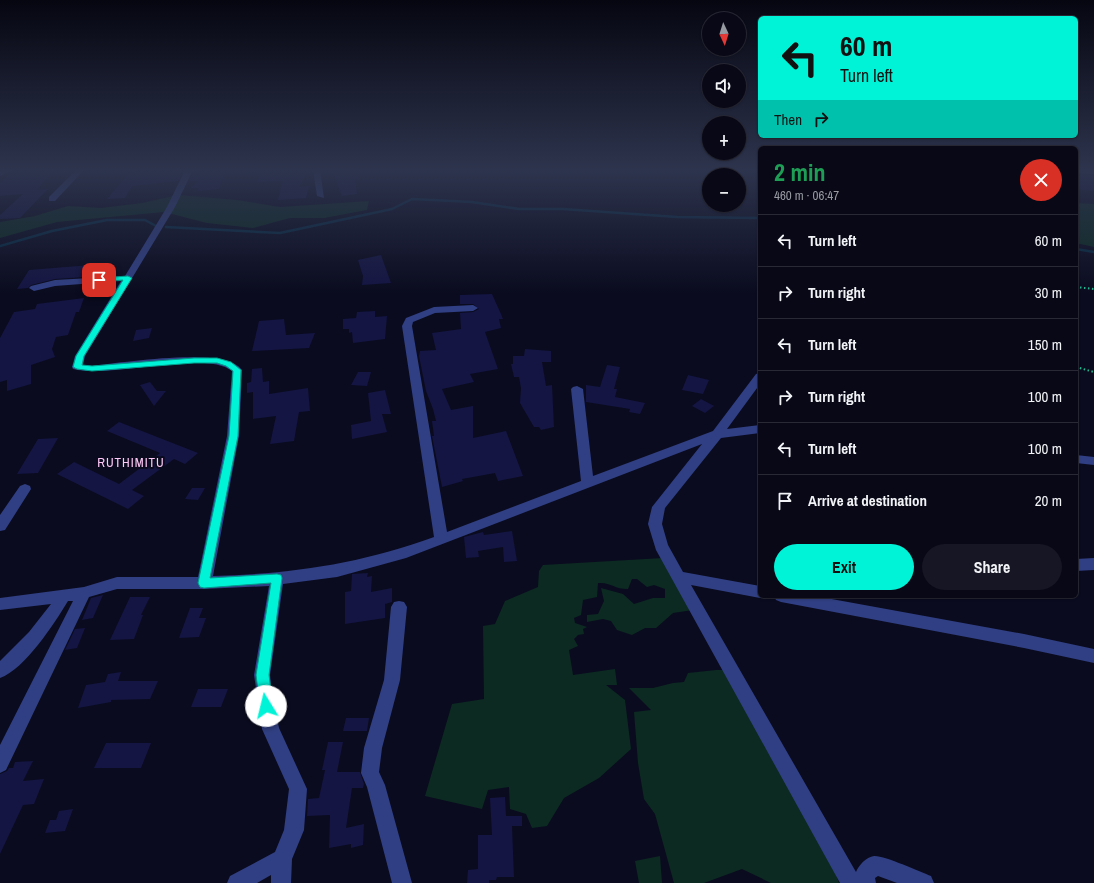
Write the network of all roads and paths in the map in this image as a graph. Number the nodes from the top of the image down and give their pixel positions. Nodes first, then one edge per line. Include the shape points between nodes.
1 (168, 211) edge
2 (128, 278) junction
3 (1078, 287) edge
4 (34, 288) dead end
5 (1094, 289) edge
6 (473, 308) dead end
7 (1078, 368) edge
8 (1094, 372) edge
9 (758, 379) edge
10 (577, 389) dead end
11 (758, 429) edge
12 (717, 434) junction
13 (1078, 459) edge
14 (1094, 461) edge
15 (588, 484) junction
16 (25, 489) dead end
17 (0, 526) edge
18 (441, 539) junction
19 (1094, 564) edge
20 (1078, 565) edge
21 (679, 577) junction
22 (277, 578) junction
23 (204, 583) junction
24 (758, 592) edge
25 (84, 593) junction
26 (63, 597) junction
27 (792, 598) edge
28 (0, 604) edge
29 (399, 607) dead end
30 (1094, 656) edge
31 (0, 671) edge
32 (0, 764) edge
33 (282, 859) junction
34 (236, 883) edge
35 (280, 883) edge
36 (402, 883) edge
37 (851, 883) edge
38 (866, 883) edge
39 (924, 883) edge

1 - 2 street
2 - 4 street via 55,282
2 - 23 street via 80,356 77,367 92,369 194,360 217,361 229,364 237,370 233,436
3 - 5 path
6 - 18 street via 434,310 409,320 407,326
7 - 8 path
9 - 12 street
10 - 15 street
11 - 12 street
12 - 15 street
12 - 21 street via 659,507 655,524 661,546
13 - 14 street
15 - 18 street
16 - 17 street
18 - 22 street via 366,564
19 - 20 street
21 - 24 street
21 - 37 street
22 - 23 street
22 - 33 street via 262,675 271,729 298,789 294,830
23 - 25 street via 117,583
25 - 26 street
25 - 32 street
26 - 28 street
26 - 31 street via 36,636
27 - 30 street
29 - 36 street via 392,680 373,748 370,774 376,785
33 - 34 street
33 - 35 street
38 - 39 street via 865,874 873,866 878,866

